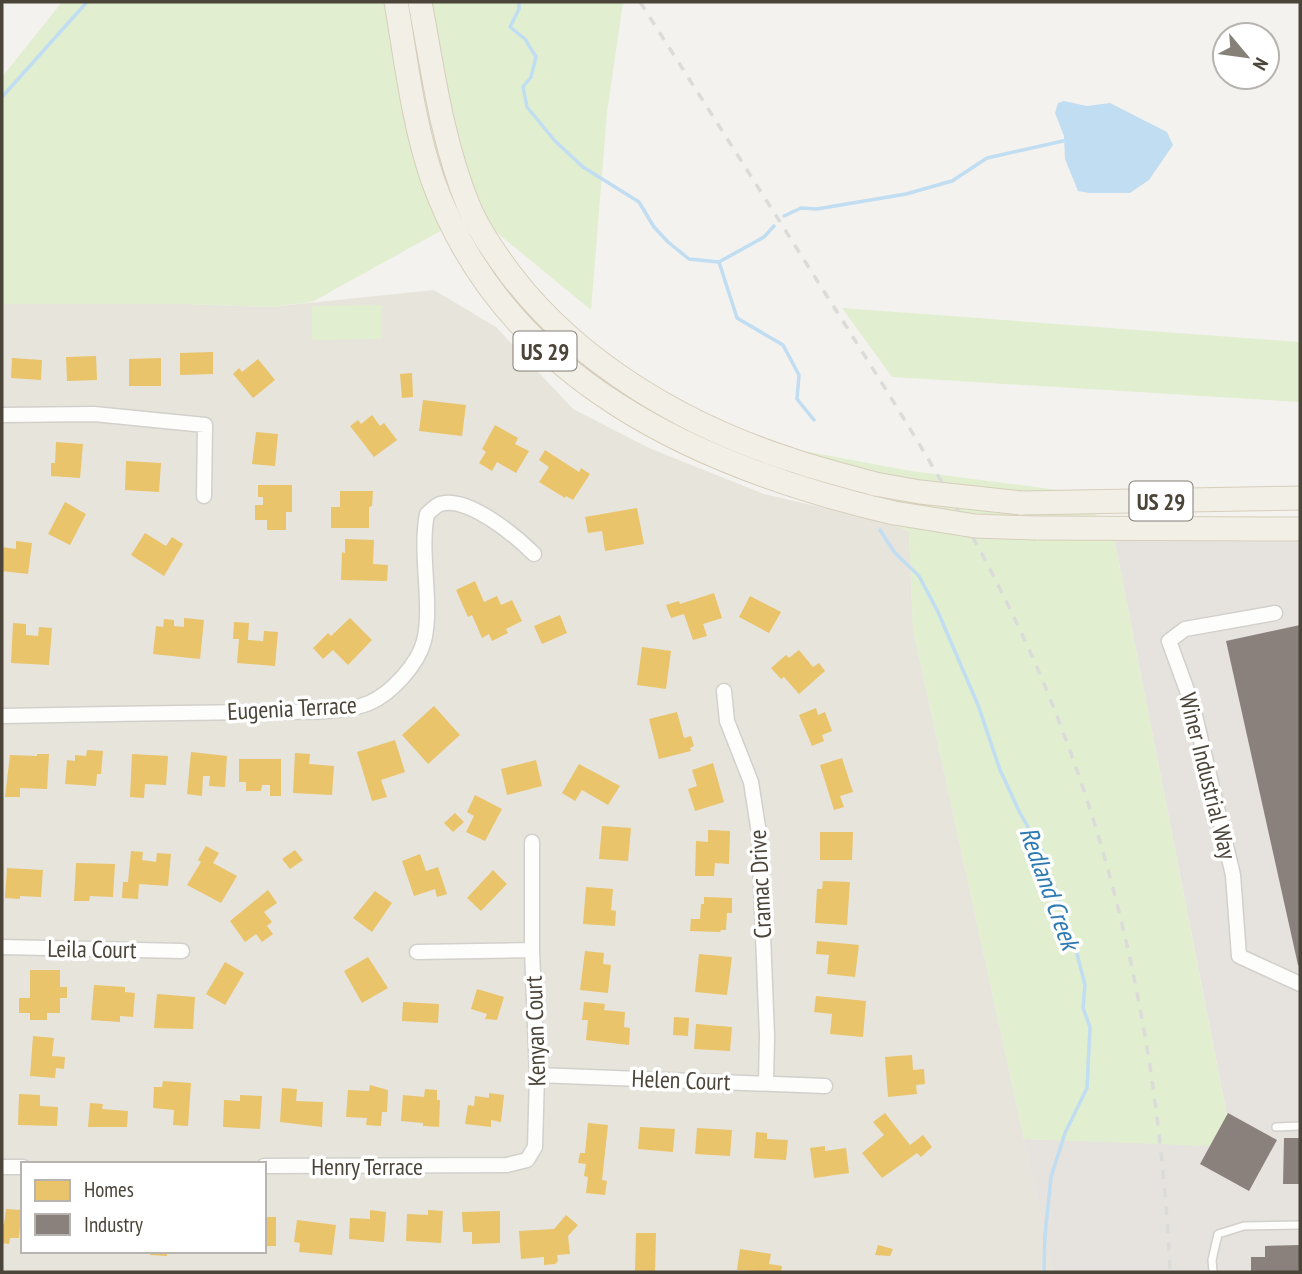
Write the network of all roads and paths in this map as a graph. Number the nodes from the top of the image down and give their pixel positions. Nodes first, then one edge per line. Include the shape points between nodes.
1 (396, 2) edge
2 (420, 2) edge
3 (2, 415) edge
4 (204, 496) dead end
5 (1300, 498) edge
6 (1300, 529) edge
7 (534, 554) dead end
8 (1275, 613) dead end
9 (724, 691) dead end
10 (2, 716) edge
11 (532, 842) dead end
12 (2, 947) edge
13 (532, 950) junction
14 (182, 951) dead end
15 (417, 952) dead end
16 (1300, 984) edge
17 (537, 1075) junction
18 (766, 1083) junction
19 (825, 1086) dead end
20 (1300, 1126) edge
21 (1276, 1127) dead end
22 (470, 1165) joint
23 (266, 1166) edge
24 (2, 1167) edge
25 (21, 1167) edge
26 (1300, 1224) edge
27 (1213, 1272) edge

1 - 6 main road, US 29, bridge via 432,176 474,265 544,351 620,407 672,436 793,487 894,513 975,526
2 - 5 main road, US 29, bridge via 441,119 470,209 500,260 560,331 613,372 693,419 788,459 875,484 943,496 1021,503
3 - 4 street via 94,414 205,425
7 - 10 street, Eugenia Terrace via 477,511 455,503 439,504 427,514 424,642 397,684 370,703 284,711
8 - 16 street, Winer Industrial Way via 1185,629 1169,640 1193,707 1233,875 1239,956
9 - 18 street, Cramac Drive via 727,721 751,782 759,833
11 - 13 street, Kenyan Court
12 - 14 street, Leila Court
13 - 15 street
13 - 17 street, Kenyan Court
17 - 18 street, Helen Court
17 - 22 street, Kenyan Court via 535,1147 527,1160
18 - 19 street, Helen Court
20 - 21 lane
22 - 23 street, Henry Terrace
24 - 25 street
26 - 27 lane via 1244,1226 1218,1234

